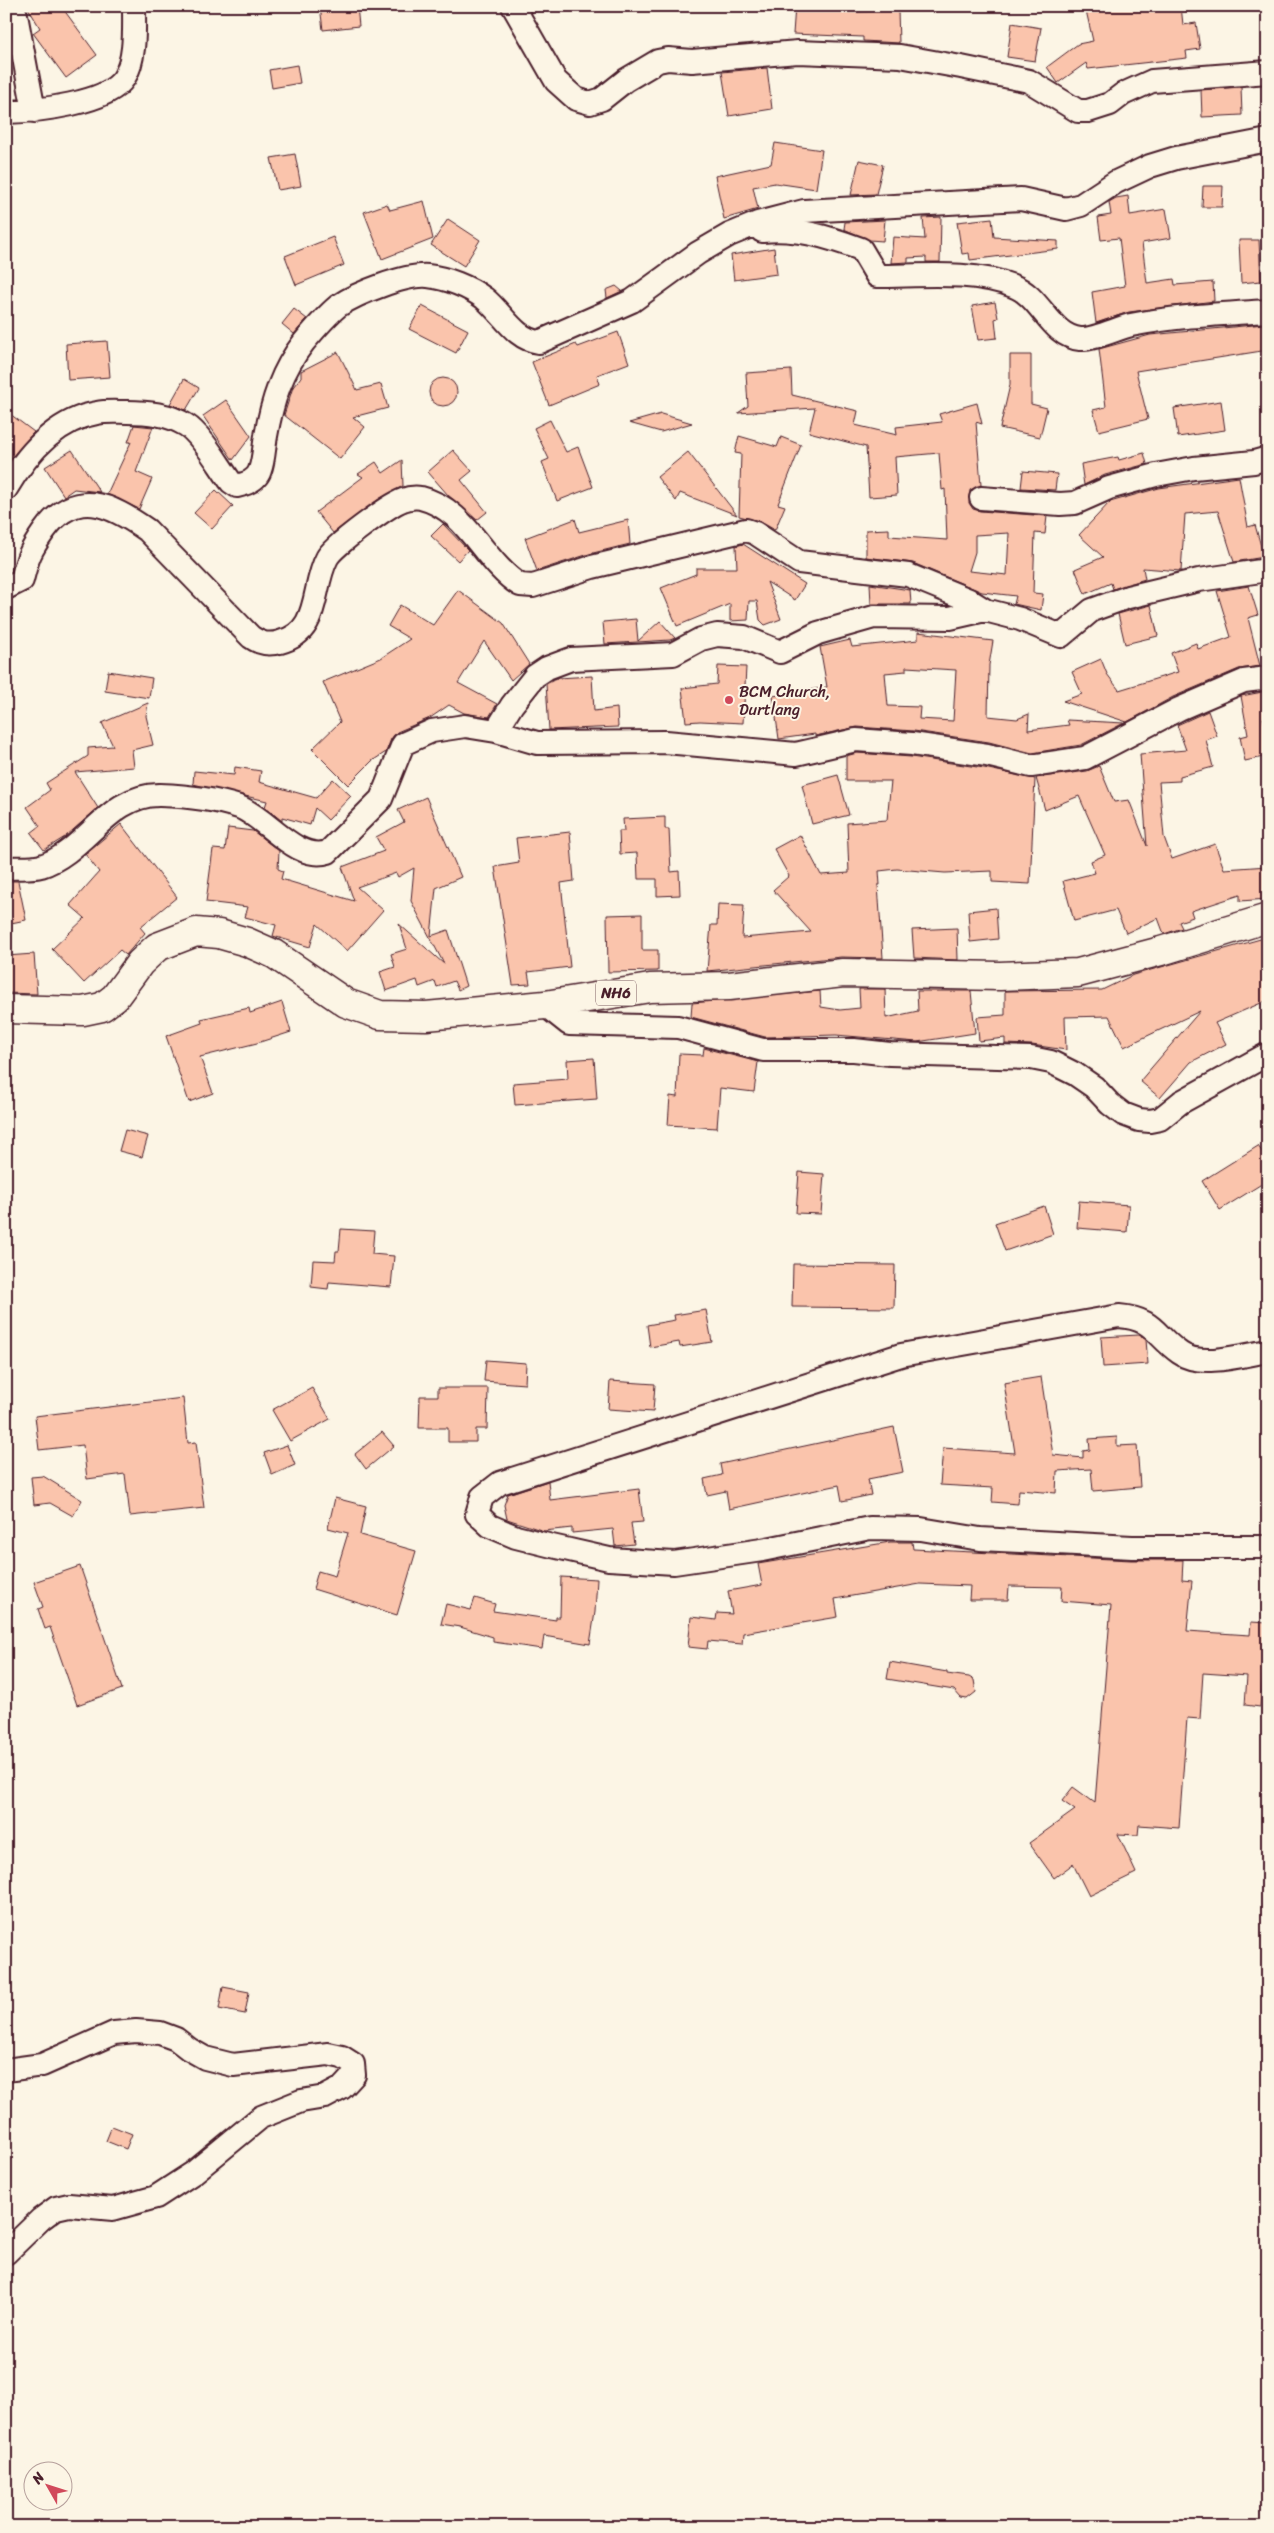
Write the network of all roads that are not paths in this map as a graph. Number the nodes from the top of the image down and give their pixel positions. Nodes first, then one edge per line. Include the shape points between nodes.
1 (12, 6) edge
2 (134, 6) edge
3 (513, 6) edge
4 (1268, 72) edge
5 (34, 111) junction
6 (6, 112) edge
7 (1268, 140) edge
8 (729, 235) junction
9 (1268, 311) edge
10 (1268, 458) edge
11 (6, 489) edge
12 (981, 498) dead end
13 (1268, 570) edge
14 (6, 588) edge
15 (985, 610) junction
16 (1268, 678) edge
17 (496, 731) junction
18 (6, 868) edge
19 (1268, 918) edge
20 (545, 1004) junction
21 (6, 1009) edge
22 (1268, 1054) edge
23 (1268, 1351) edge
24 (1268, 1547) edge
25 (6, 2070) edge
26 (6, 2253) edge

1 - 5 street
2 - 5 street via 134,39 124,79 108,92 89,99
3 - 4 street via 556,81 576,99 590,102 602,99 658,61 798,52 900,56 962,67 1028,81 1078,111 1088,112 1152,81
5 - 6 street
7 - 8 street via 1150,166 1116,182 1081,205 1066,209 1021,199 804,211 758,223
8 - 9 street via 788,229 810,232 861,248 877,276 979,278 1014,286 1038,304 1059,330 1082,339 1132,325 1213,314
8 - 11 street via 698,253 632,301 539,342 519,334 467,287 438,278 411,278 350,300 313,331 285,368 274,396 260,471 244,485 237,486 231,482 186,425 159,414 104,412 80,418 58,429 19,466
10 - 12 street via 1156,475 1109,488 1075,503
13 - 15 street via 1199,580 1128,597 1092,610 1061,636 1020,619
14 - 15 street via 22,580 28,554 54,518 72,506 96,504 147,530 251,637 264,644 274,644 306,627 324,564 333,550 396,503 407,498 420,498 439,504 455,516 516,582 526,586 746,530 799,562 908,575
15 - 17 street via 950,618 874,618 818,633 780,652 744,637 717,635 701,638 673,654 571,660 547,668 536,676
16 - 17 street via 1244,680 1085,758 1031,766 988,755 856,740 796,754 666,742 537,743
17 - 18 street via 465,726 449,728 415,736 403,744 381,799 336,846 319,855 303,850 240,808 195,797 157,795 120,807 74,848 40,866
19 - 20 highway, NH6 via 1078,973 1000,976 843,973 729,986 650,988
20 - 21 highway, NH6 via 426,1016 380,1016 346,1003 261,948 219,934 196,932 157,947 115,996 102,1006 83,1011
20 - 22 street via 569,1024 678,1027 763,1050 854,1050 1031,1058 1051,1062 1075,1074 1123,1114 1150,1121 1160,1119 1181,1102
23 - 24 street via 1209,1360 1194,1358 1180,1354 1151,1325 1132,1317 1119,1316 900,1355 500,1483 482,1497 477,1514 490,1526 552,1546 609,1559 674,1563 762,1550 870,1528 920,1529 980,1539 1132,1547
25 - 26 street via 42,2065 114,2033 136,2031 160,2033 176,2039 205,2058 232,2065 328,2054 353,2064 354,2075 342,2088 325,2097 301,2101 261,2117 193,2174 156,2197 113,2209 69,2205 56,2208

